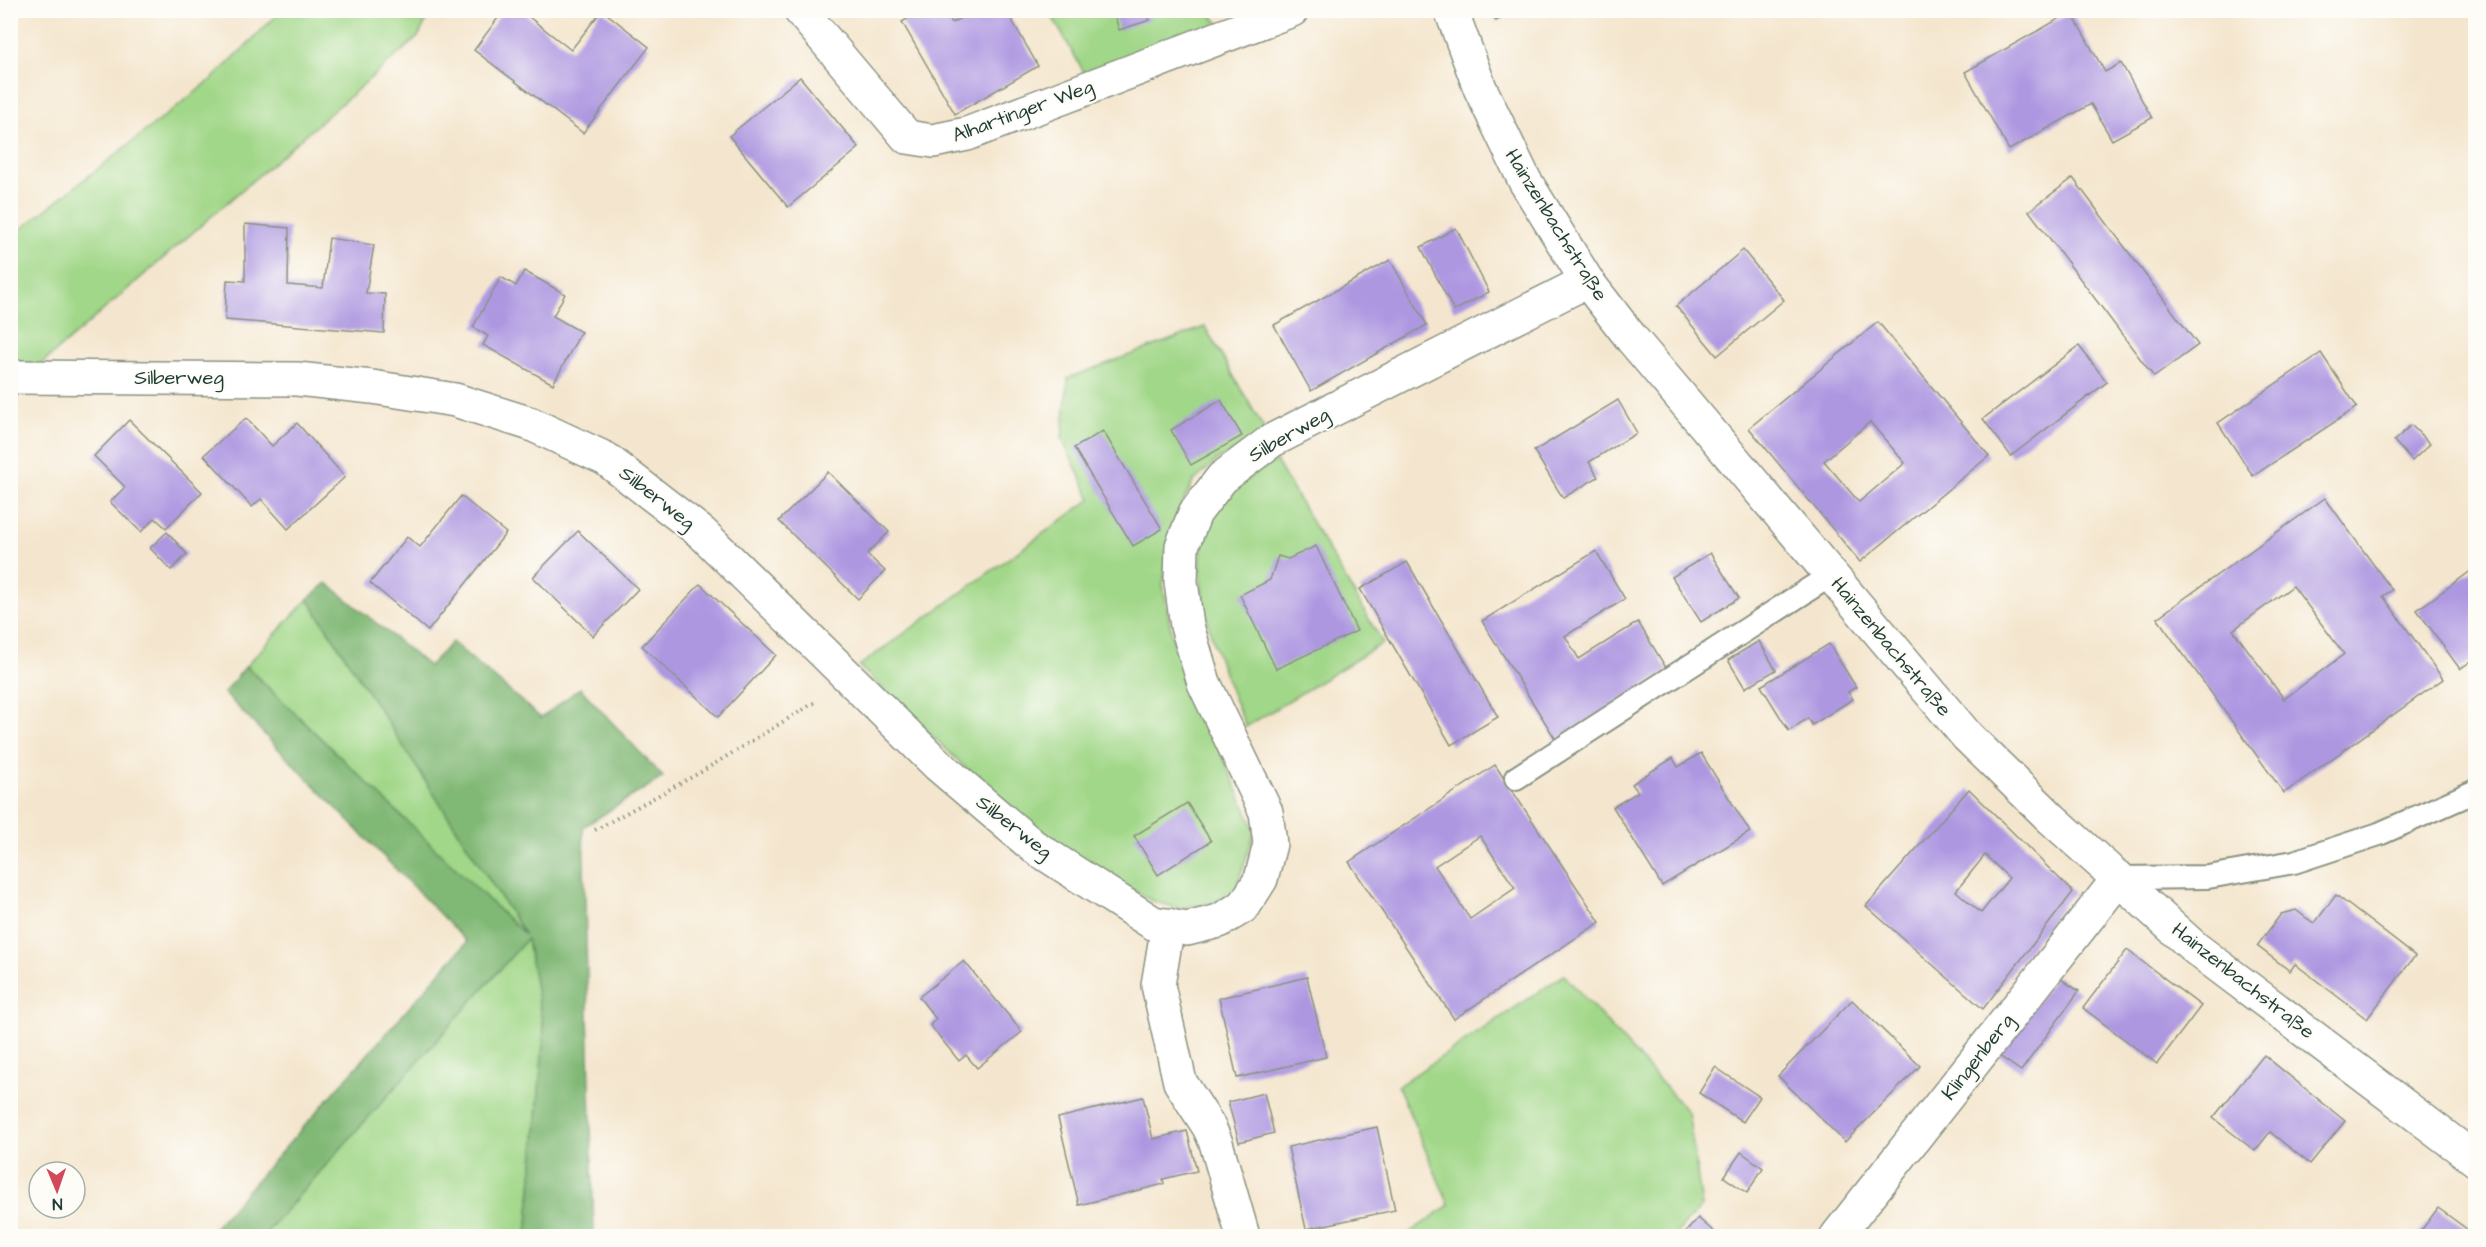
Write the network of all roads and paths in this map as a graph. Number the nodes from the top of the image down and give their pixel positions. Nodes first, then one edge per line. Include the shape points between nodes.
1 (801, 10) edge
2 (1292, 10) edge
3 (1451, 10) edge
4 (1587, 281) junction
5 (13, 377) dead end
6 (1831, 575) junction
7 (845, 675) junction
8 (1516, 778) dead end
9 (2475, 791) edge
10 (595, 830) dead end
11 (2119, 878) junction
12 (1168, 925) junction
13 (2475, 1161) edge
14 (1243, 1236) edge
15 (1837, 1236) edge

1 - 2 street, Alhartinger Weg via 907,137 933,141 967,134
3 - 4 street, Hainzenbachstraße via 1503,138
4 - 6 street, Hainzenbachstraße
4 - 12 street, Silberweg via 1271,441 1222,478 1195,513 1182,546 1180,582 1187,626 1204,683 1266,812 1270,844 1261,879 1244,906 1219,921 1187,929
5 - 7 street, Silberweg via 297,379 455,400 531,424 606,459 702,533
6 - 8 lane
6 - 11 street, Hainzenbachstraße via 1967,736
7 - 10 path via 813,705
7 - 12 street, Silberweg via 938,765 1033,846 1153,923
9 - 11 lane via 2379,834 2294,862 2208,877
11 - 13 street, Hainzenbachstraße via 2195,948
11 - 15 street, Klingenberg
12 - 14 street via 1158,985 1180,1082 1216,1143

